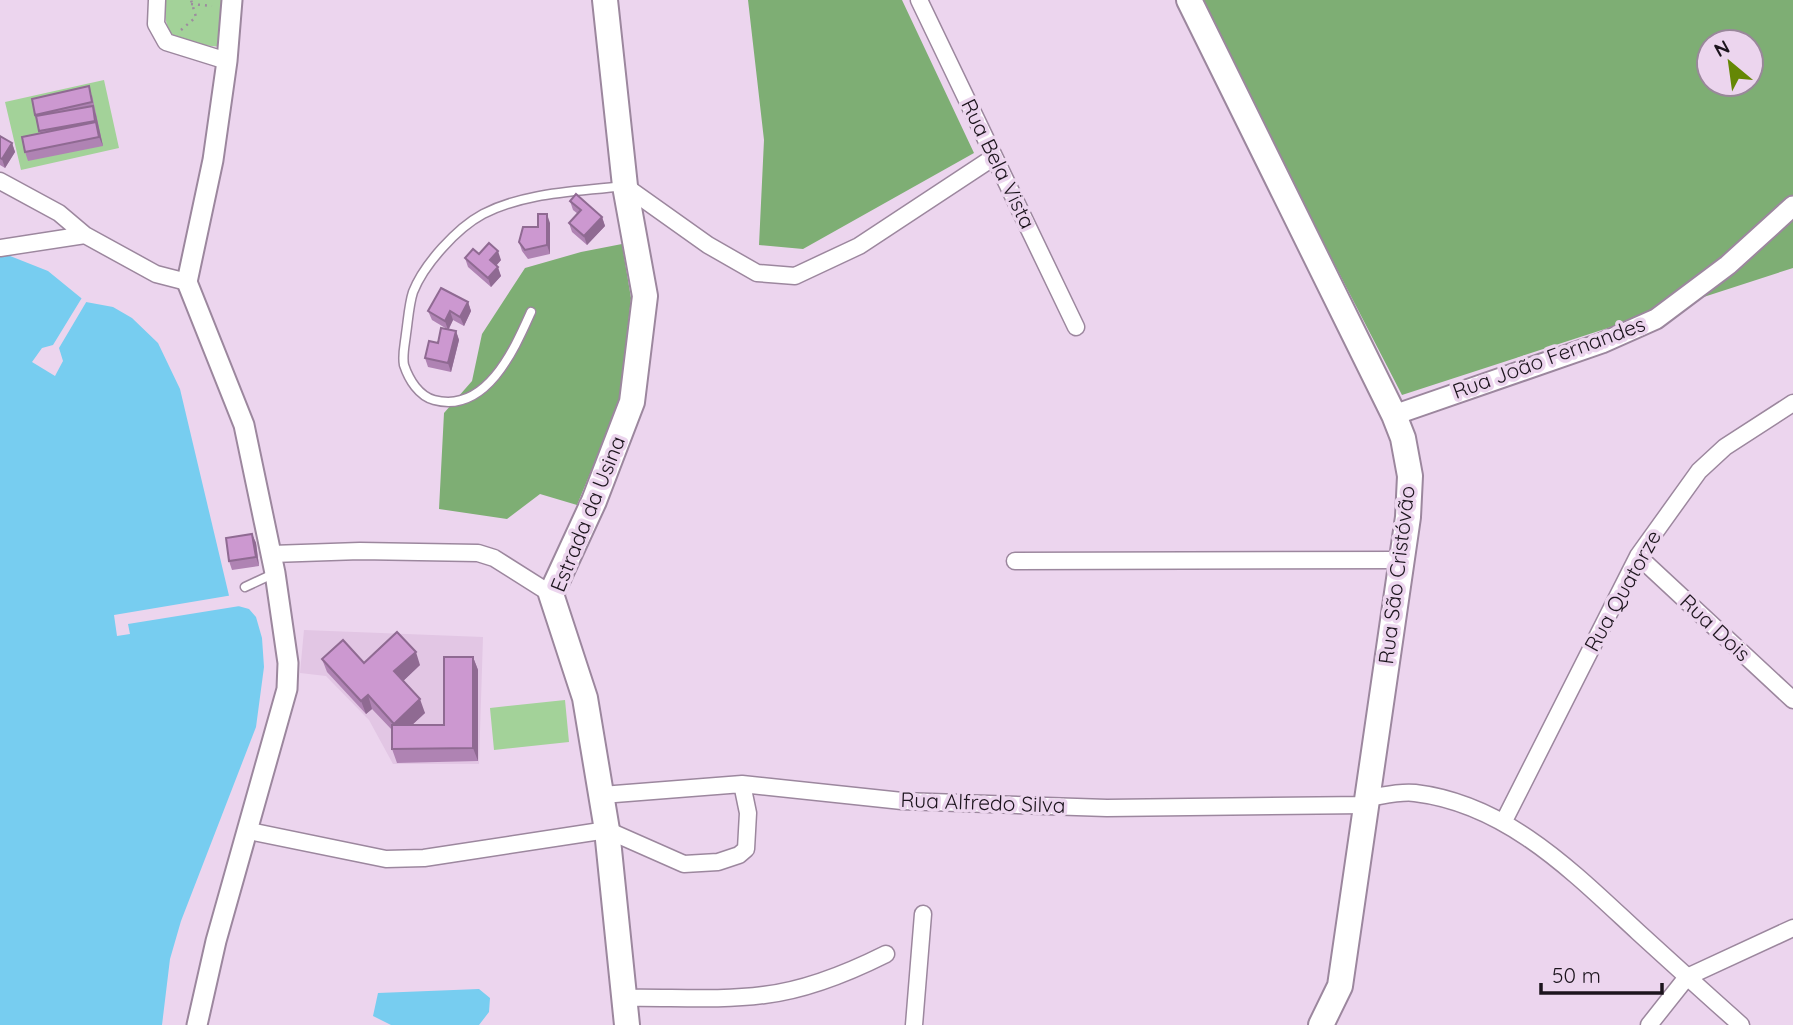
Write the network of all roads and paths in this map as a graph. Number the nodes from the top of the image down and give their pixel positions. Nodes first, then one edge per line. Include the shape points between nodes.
1 (157, 0) edge
2 (605, 0) edge
3 (919, 0) edge
4 (1189, 0) edge
5 (191, 2) edge
6 (231, 3) edge
7 (162, 37) junction
8 (227, 61) junction
9 (994, 157) junction
10 (0, 181) edge
11 (625, 186) junction
12 (1793, 206) edge
13 (85, 235) junction
14 (0, 248) edge
15 (187, 282) junction
16 (531, 312) dead end
17 (1076, 327) dead end
18 (1793, 403) edge
19 (1394, 415) junction
20 (1638, 556) junction
21 (1403, 560) junction
22 (1015, 561) dead end
23 (274, 564) junction
24 (245, 587) dead end
25 (551, 594) junction
26 (1793, 700) edge
27 (742, 785) junction
28 (602, 795) junction
29 (1366, 801) junction
30 (1504, 821) junction
31 (607, 830) junction
32 (249, 831) junction
33 (923, 914) dead end
34 (1793, 928) edge
35 (886, 954) dead end
36 (1687, 977) junction
37 (624, 998) junction
38 (197, 1025) edge
39 (626, 1025) edge
40 (914, 1025) edge
41 (1321, 1025) edge
42 (1649, 1025) edge
43 (1741, 1025) edge

1 - 7 street via 156,24
2 - 11 main road, Estrada da Usina
3 - 9 street, Rua Bela Vista
4 - 19 main road, Rua São Cristóvão
5 - 6 path
5 - 7 path via 196,17 185,29
6 - 8 street
7 - 8 street via 172,47
8 - 15 street via 213,160
9 - 11 street via 859,246 795,276 757,273 708,245
9 - 17 street, Rua Bela Vista
10 - 13 street via 60,213
11 - 16 lane via 504,204 461,231 425,270 413,293 404,349 410,379 428,398 443,402 457,402 480,390 498,374
11 - 25 main road, Estrada da Usina via 645,296 632,402
12 - 19 street, Rua João Fernandes via 1728,265 1656,319 1602,343
13 - 14 street
13 - 15 street via 156,274
15 - 23 street via 244,425
18 - 20 street, Rua Quatorze via 1725,447 1699,471
19 - 21 main road, Rua São Cristóvão via 1410,476
20 - 26 street, Rua Dois
20 - 30 street, Rua Quatorze
21 - 22 street
21 - 29 main road, Rua São Cristóvão
23 - 24 lane
23 - 25 street via 360,551 478,553
23 - 32 street via 288,663 287,689
25 - 28 main road, Estrada da Usina via 585,698
27 - 28 street, Rua Alfredo Silva
27 - 29 street, Rua Alfredo Silva via 902,800 1079,807
27 - 31 street via 748,840 746,849 733,857 684,863
28 - 31 main road, Estrada da Usina
29 - 30 street, Rua Alfredo Silva via 1413,792 1471,806
29 - 41 main road, Rua São Cristóvão via 1340,986
30 - 36 street, Rua Alfredo Silva via 1550,854
31 - 32 street via 424,858 386,859
31 - 37 main road, Estrada da Usina
32 - 38 street
33 - 40 street
34 - 36 street
35 - 37 street via 814,985 764,995
36 - 42 street
36 - 43 street, Rua Alfredo Silva
37 - 39 main road, Estrada da Usina

